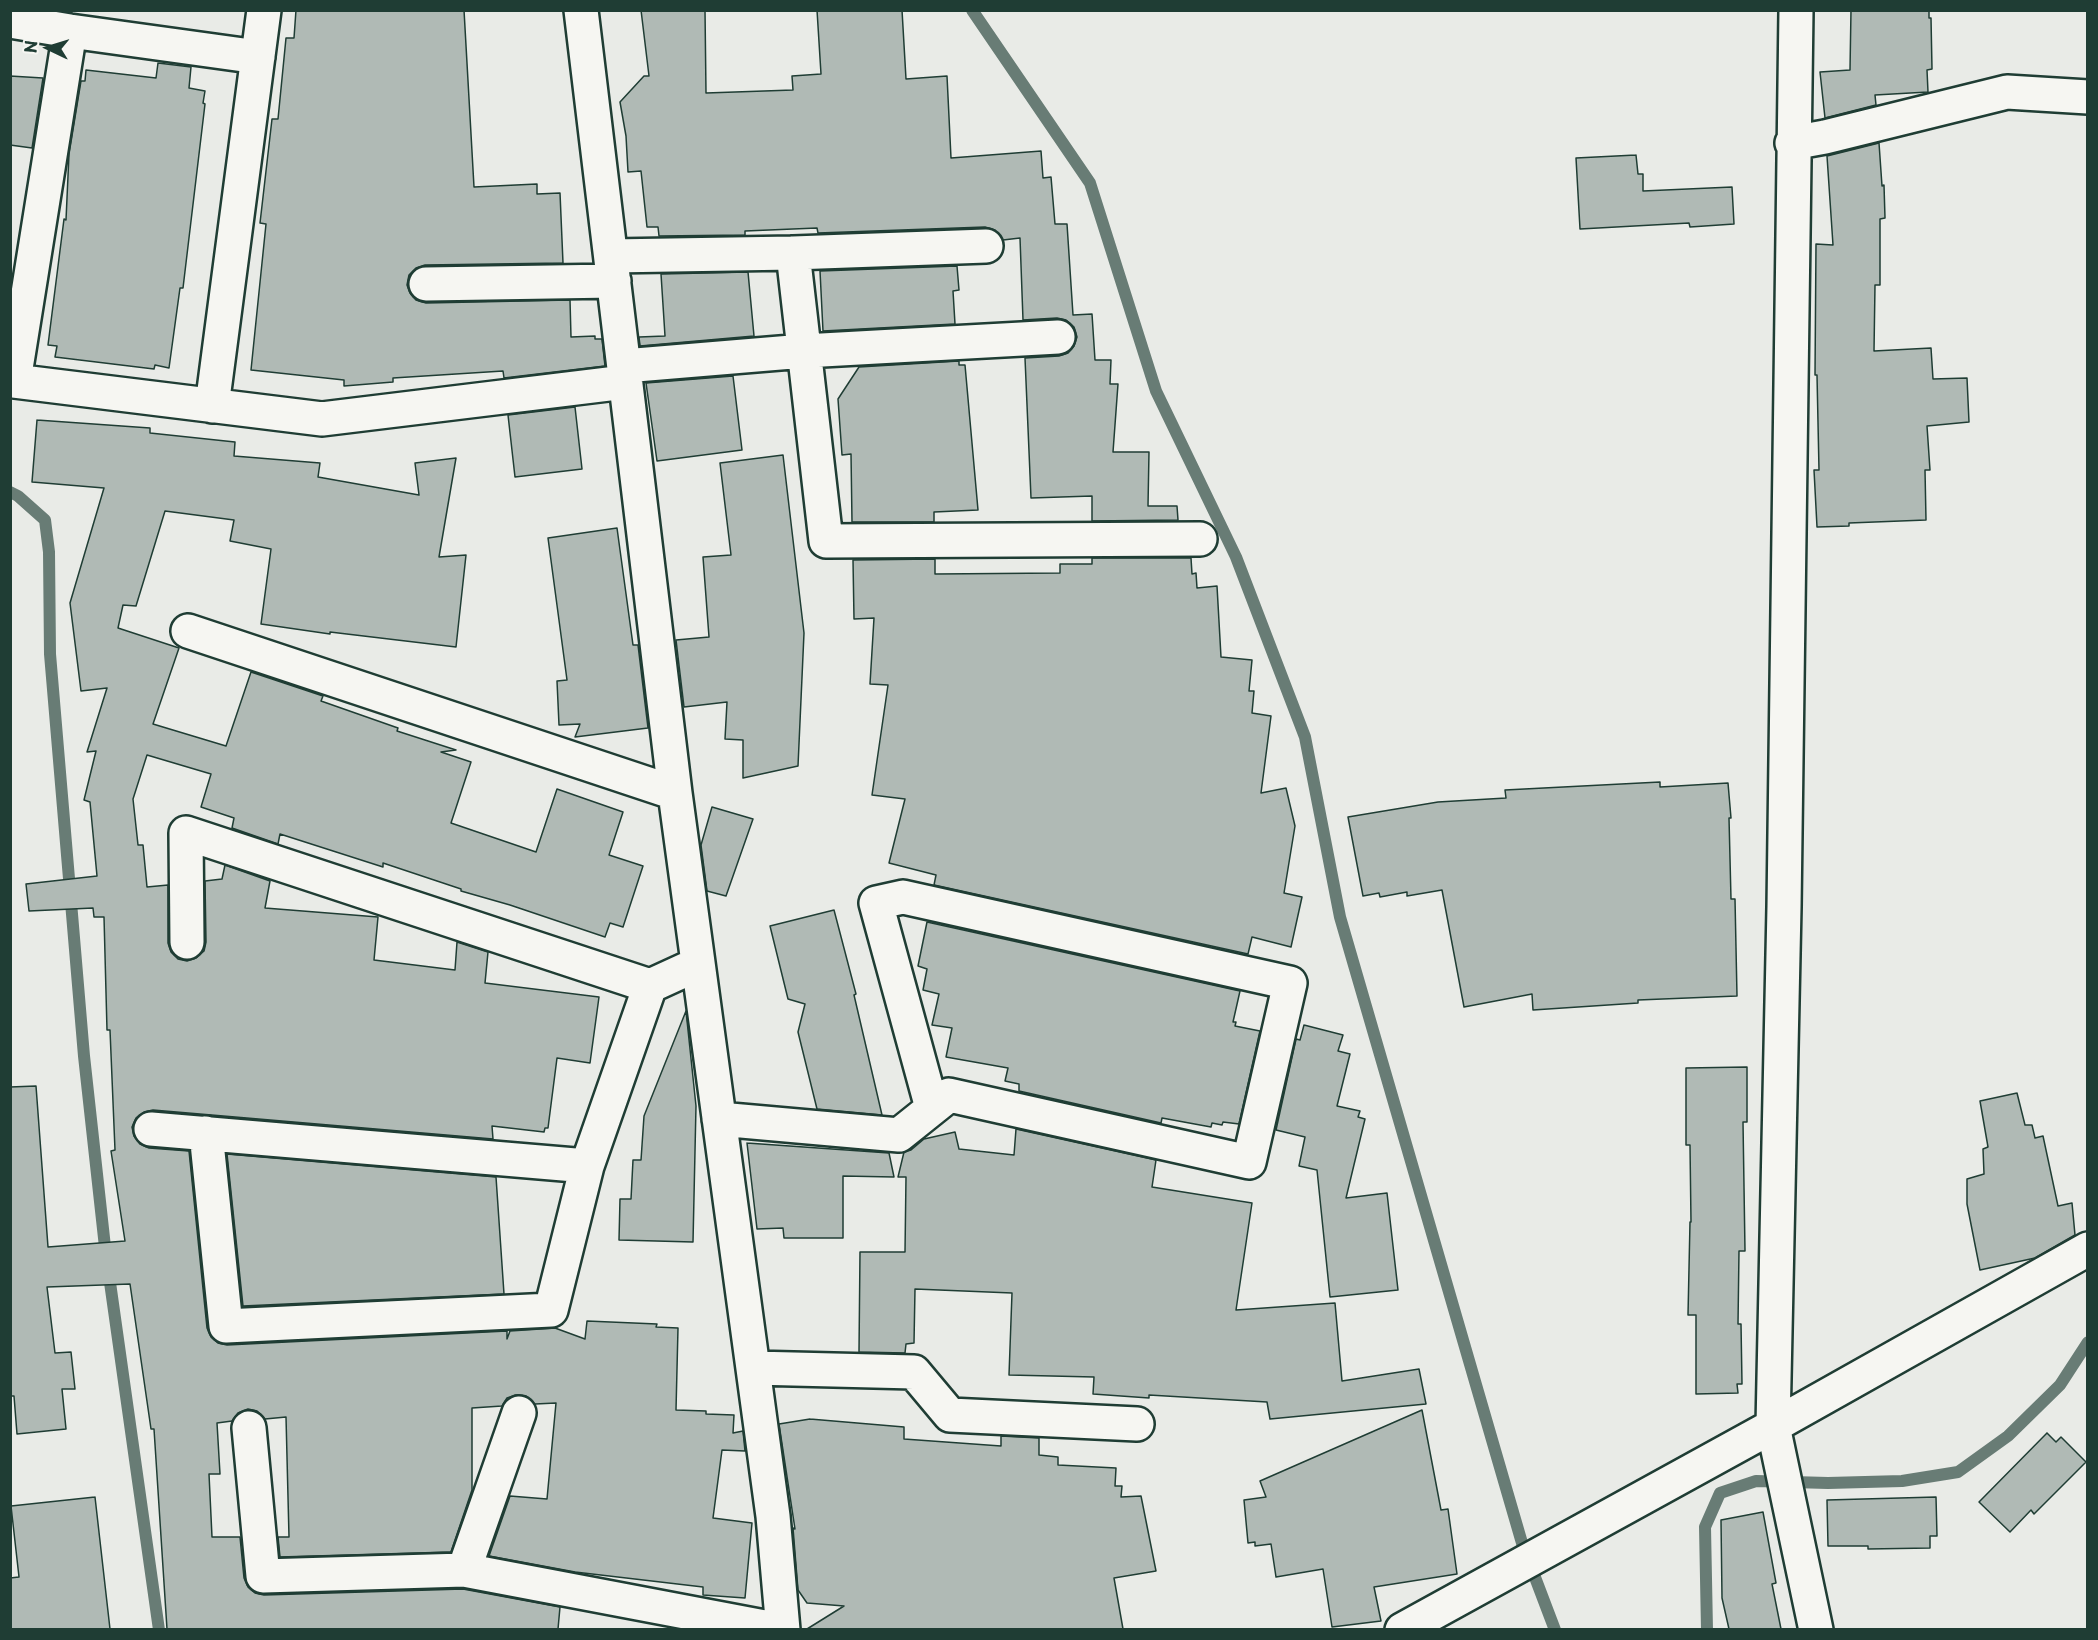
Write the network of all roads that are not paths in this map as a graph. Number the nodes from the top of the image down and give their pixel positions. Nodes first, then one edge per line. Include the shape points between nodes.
1 (264, 10) edge
2 (581, 10) edge
3 (1796, 10) edge
4 (10, 21) edge
5 (70, 31) junction
6 (258, 57) junction
7 (2088, 97) edge
8 (1792, 143) junction
9 (986, 246) dead end
10 (793, 253) junction
11 (612, 268) junction
12 (426, 284) dead end
13 (1058, 337) dead end
14 (804, 351) junction
15 (625, 374) junction
16 (212, 406) junction
17 (1200, 539) dead end
18 (188, 631) dead end
19 (675, 793) junction
20 (187, 942) dead end
21 (698, 964) junction
22 (650, 986) junction
23 (932, 1108) junction
24 (719, 1119) junction
25 (151, 1129) dead end
26 (206, 1133) junction
27 (587, 1166) junction
28 (2088, 1249) edge
29 (753, 1368) junction
30 (519, 1413) dead end
31 (1137, 1424) dead end
32 (1773, 1426) junction
33 (249, 1428) dead end
34 (464, 1570) junction
35 (782, 1629) edge
36 (1402, 1629) edge
37 (1816, 1629) edge

1 - 6 street
2 - 11 street
3 - 8 street
4 - 5 street
5 - 6 street
5 - 16 street via 14,381
6 - 16 street
7 - 8 street via 2007,92
8 - 32 street via 1784,919
9 - 10 street
10 - 11 street
10 - 14 street
11 - 12 street
11 - 15 street
13 - 14 street
14 - 15 street
14 - 17 street via 826,541
15 - 16 street via 322,419
15 - 19 street
18 - 19 street
19 - 21 street
20 - 22 street via 186,833
21 - 22 street
21 - 24 street
22 - 27 street
23 - 23 street via 949,1095 1249,1162 1290,983 903,897 876,903
23 - 24 street via 899,1135
24 - 29 street
25 - 26 street
26 - 27 street
26 - 27 street via 226,1326 551,1310
28 - 32 street
29 - 31 street via 914,1372 950,1415
29 - 35 street via 773,1516
30 - 34 street
32 - 36 street
32 - 37 street
33 - 34 street via 263,1576
34 - 35 street

